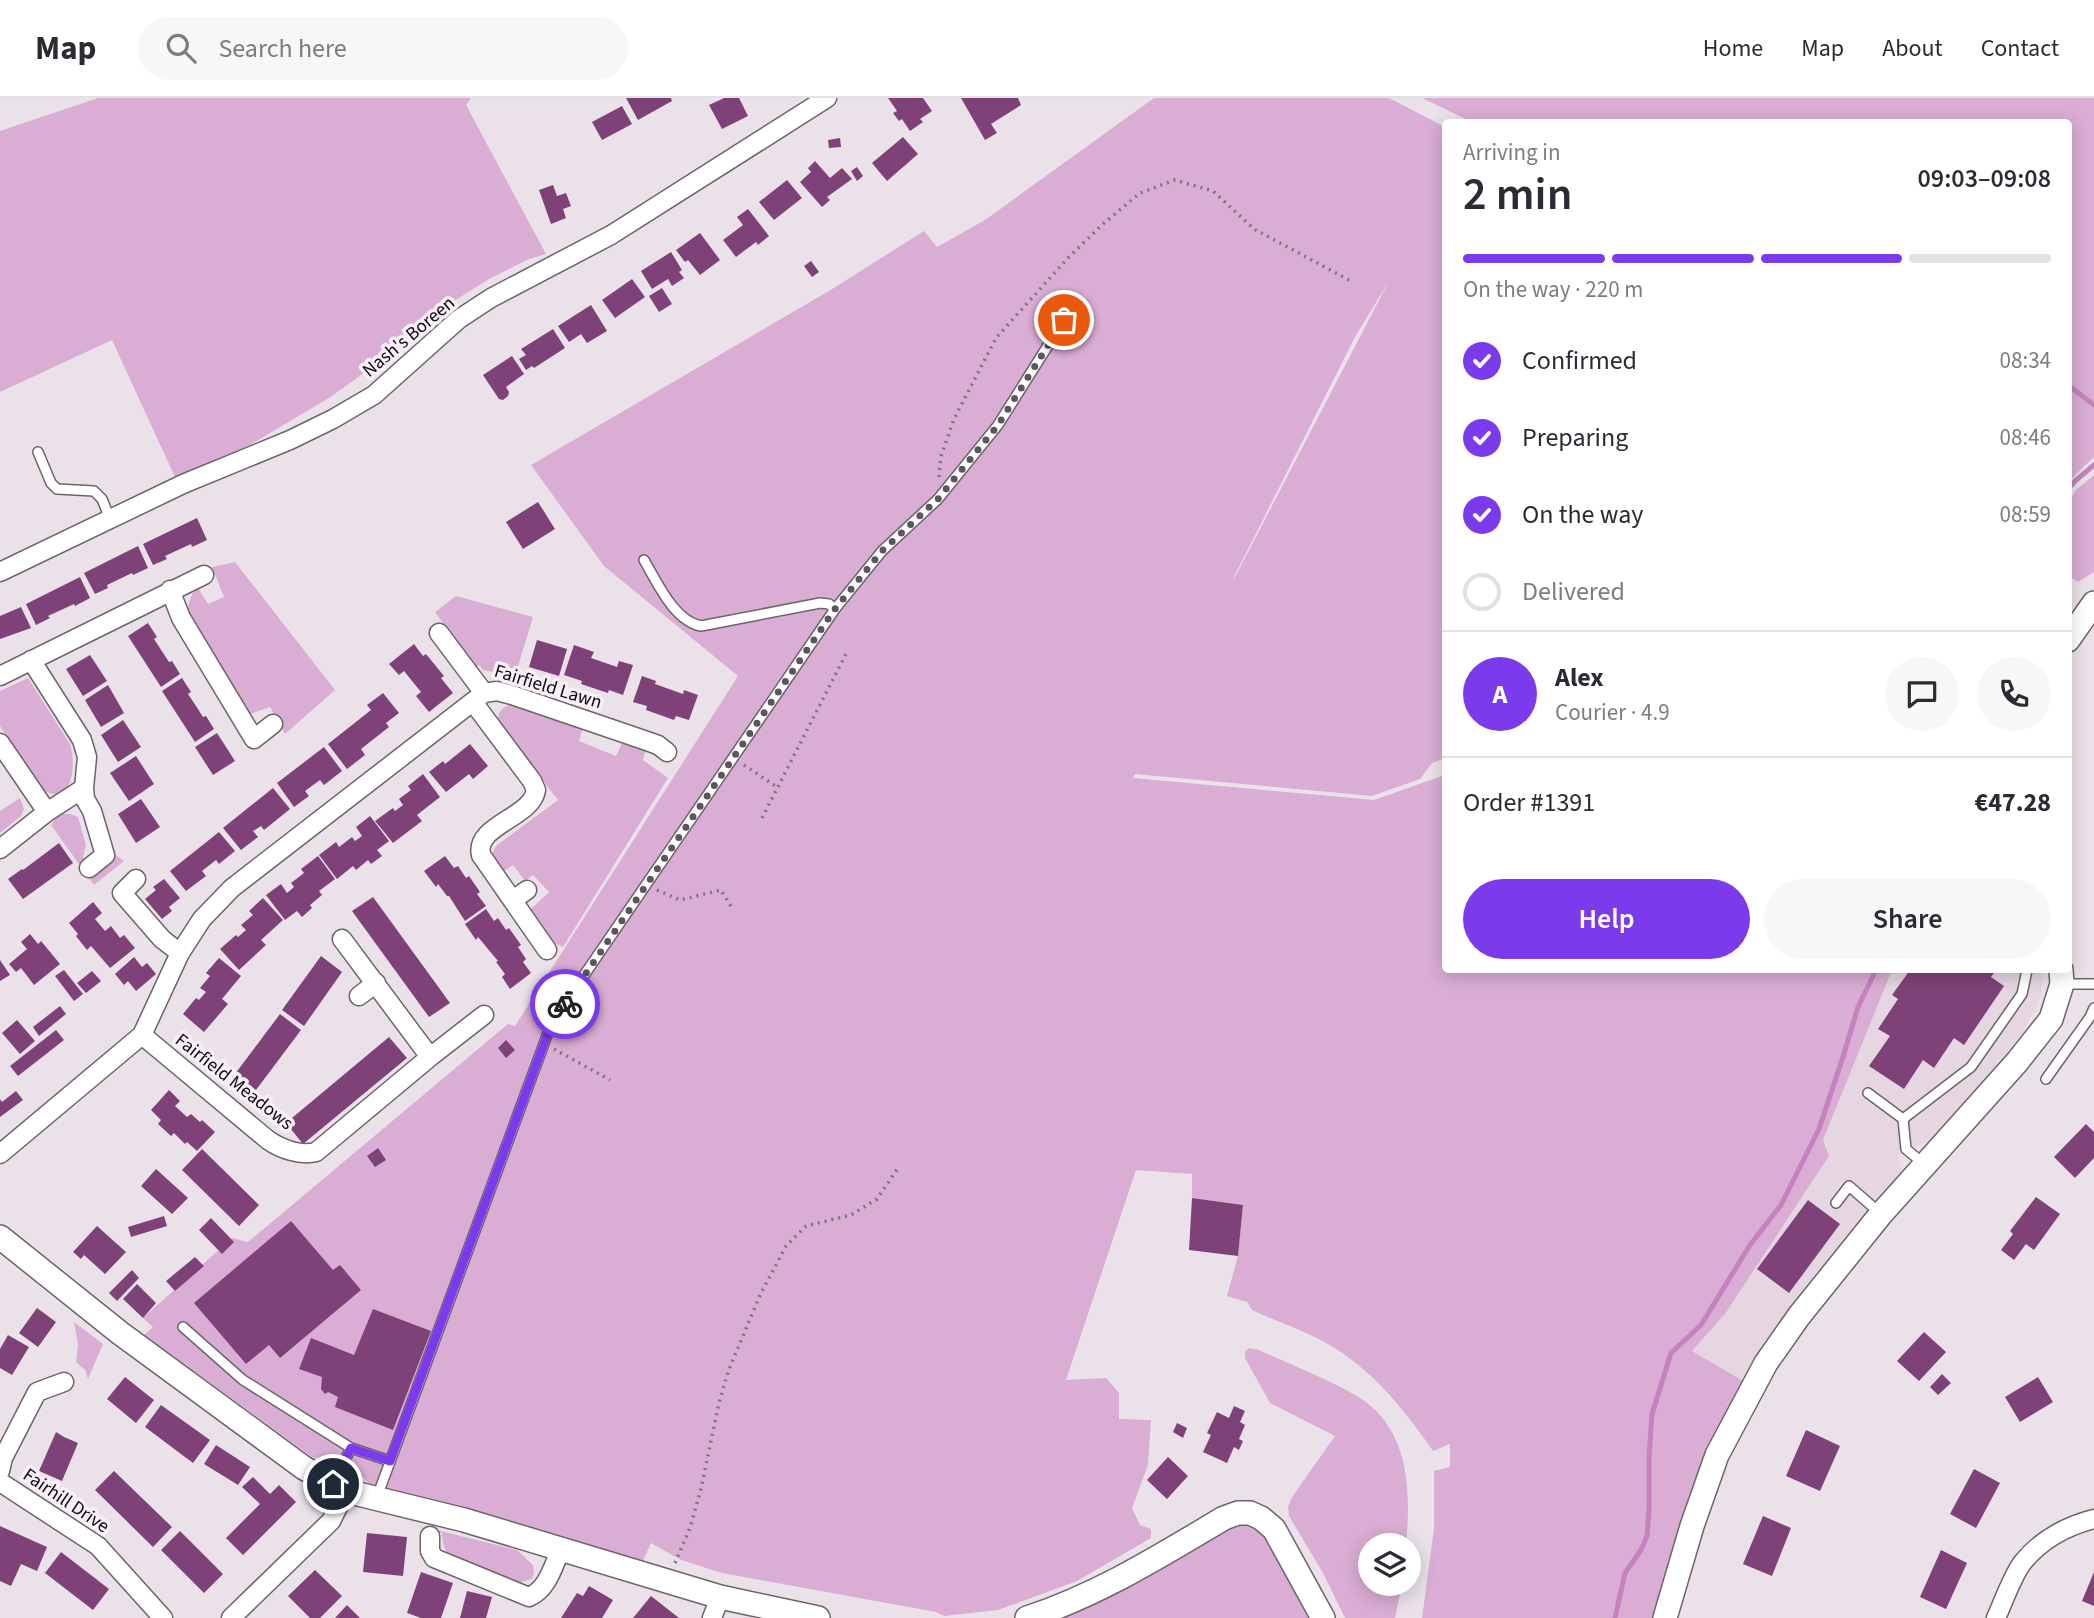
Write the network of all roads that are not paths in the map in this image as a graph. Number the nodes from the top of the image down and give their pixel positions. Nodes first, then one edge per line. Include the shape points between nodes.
1 (827, 98) edge
2 (1064, 320) dead end
3 (38, 452) dead end
4 (110, 519) junction
5 (644, 560) dead end
6 (0, 572) edge
7 (204, 575) dead end
8 (170, 590) junction
9 (2094, 603) edge
10 (835, 609) junction
11 (439, 633) dead end
12 (2072, 634) edge
13 (31, 660) junction
14 (0, 676) edge
15 (479, 697) junction
16 (273, 724) dead end
17 (0, 743) edge
18 (667, 752) dead end
19 (85, 788) junction
20 (47, 812) junction
21 (0, 849) edge
22 (89, 868) dead end
23 (136, 879) dead end
24 (342, 939) dead end
25 (547, 950) dead end
26 (180, 953) junction
27 (2026, 973) edge
28 (2062, 977) edge
29 (376, 984) junction
30 (2091, 984) edge
31 (2094, 995) edge
32 (359, 996) dead end
33 (2094, 1008) edge
34 (484, 1014) dead end
35 (142, 1035) junction
36 (430, 1058) junction
37 (2046, 1079) dead end
38 (1868, 1093) dead end
39 (1903, 1119) junction
40 (0, 1154) edge
41 (1924, 1164) junction
42 (1836, 1203) dead end
43 (1881, 1214) junction
44 (0, 1237) edge
45 (183, 1328) dead end
46 (64, 1382) dead end
47 (351, 1448) junction
48 (390, 1461) junction
49 (0, 1471) edge
50 (0, 1482) edge
51 (340, 1488) junction
52 (377, 1499) junction
53 (2094, 1519) edge
54 (430, 1536) dead end
55 (561, 1549) junction
56 (716, 1607) edge
57 (163, 1618) edge
58 (230, 1618) edge
59 (818, 1618) edge
60 (1027, 1618) edge
61 (1323, 1618) edge
62 (1665, 1618) edge
63 (1996, 1618) edge

1 - 4 street, Nash's Boreen via 611,235 491,298 460,319 374,395 290,440
2 - 10 lane via 998,425 938,499 882,551
3 - 4 lane via 57,489 94,491
4 - 6 street, Nash's Boreen
5 - 10 lane via 680,615 692,624 820,603
7 - 8 street
8 - 13 street
8 - 16 street via 181,618 254,739
9 - 12 street
10 - 48 lane via 552,1022
11 - 15 street, Fairfield Lawn
13 - 14 street
13 - 19 street via 82,740
15 - 18 street, Fairfield Lawn via 497,691 512,695
15 - 25 street, Fairfield Lawn via 536,790 531,802 484,837 479,849 520,895
15 - 26 street via 232,888 202,919
17 - 20 street
19 - 20 street
19 - 22 street via 105,855
20 - 21 street
23 - 26 street via 122,893
24 - 29 street
26 - 35 street
27 - 39 lane via 2022,994 1971,1067
28 - 30 lane
28 - 41 street via 2051,1019
29 - 32 street
29 - 36 street
30 - 31 lane
33 - 37 lane
34 - 36 street
35 - 36 street, Fairfield Meadows via 268,1140 306,1154 320,1149
35 - 40 street
38 - 39 lane
39 - 41 lane via 1906,1149
41 - 43 street
42 - 43 lane via 1849,1186
43 - 62 street via 1766,1363 1717,1455
44 - 51 street via 120,1333 304,1468
45 - 47 lane via 243,1380
46 - 49 street via 37,1392
47 - 48 lane
47 - 51 lane
48 - 52 lane
50 - 57 street, Fairhill Drive via 98,1546
51 - 52 street
51 - 58 street via 331,1521
52 - 55 street
53 - 63 street via 2053,1535 2022,1562
54 - 55 street via 434,1558 529,1597 545,1586
55 - 56 street via 668,1581
56 - 59 street
60 - 61 street via 1123,1578 1238,1513 1250,1513 1274,1529

